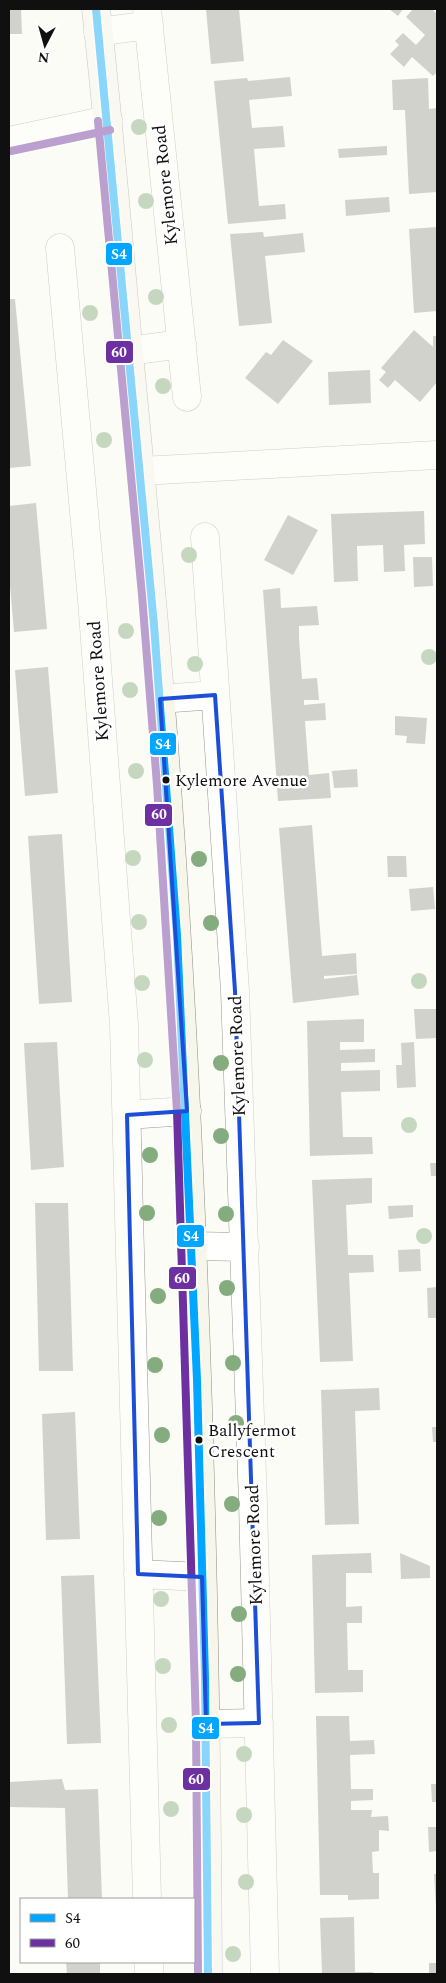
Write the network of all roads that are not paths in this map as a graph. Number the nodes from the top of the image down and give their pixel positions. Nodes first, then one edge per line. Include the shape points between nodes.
1 (148, 17) edge
2 (97, 20) edge
3 (108, 120) junction
4 (9, 141) edge
5 (60, 248) dead end
6 (182, 344) junction
7 (128, 351) junction
8 (187, 397) dead end
9 (437, 455) edge
10 (140, 471) junction
11 (205, 537) dead end
12 (215, 695) junction
13 (160, 699) junction
14 (187, 1111) junction
15 (127, 1115) junction
16 (192, 1246) junction
17 (245, 1247) junction
18 (138, 1574) junction
19 (202, 1577) junction
20 (259, 1722) junction
21 (206, 1724) junction
22 (147, 1898) edge
23 (208, 1974) edge
24 (265, 1974) edge

1 - 2 street, Kylemore Road
1 - 6 street, Kylemore Road
2 - 3 main road, Kylemore Road
3 - 4 street
3 - 7 main road, Kylemore Road
5 - 15 street, Kylemore Road via 97,670 124,1025
6 - 7 street
6 - 8 street, Kylemore Road
7 - 10 main road, Kylemore Road
9 - 10 street
10 - 13 main road, Kylemore Road
11 - 12 street, Kylemore Road
12 - 13 street
12 - 17 street, Kylemore Road via 235,990
13 - 14 main road, Kylemore Road
14 - 15 street
14 - 16 main road, Kylemore Road
15 - 18 street, Kylemore Road
16 - 17 street
16 - 19 main road, Kylemore Road
17 - 20 street, Kylemore Road
18 - 19 street
18 - 22 street, Kylemore Road
19 - 21 main road, Kylemore Road
20 - 21 street
20 - 24 street, Kylemore Road
21 - 23 main road, Kylemore Road

